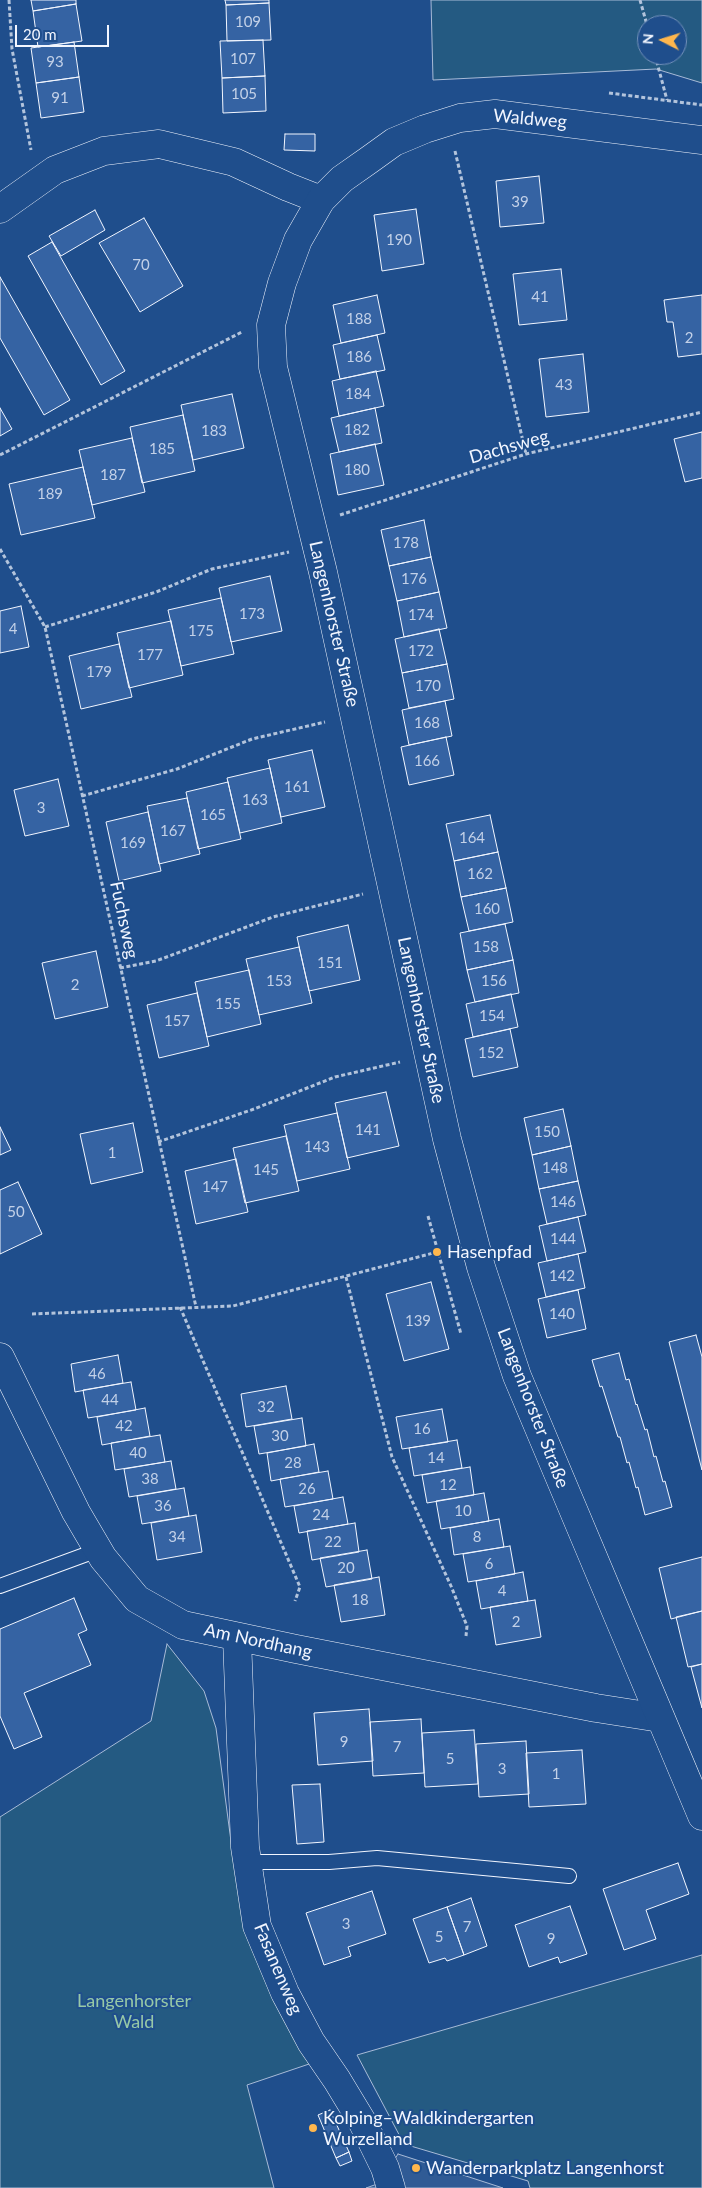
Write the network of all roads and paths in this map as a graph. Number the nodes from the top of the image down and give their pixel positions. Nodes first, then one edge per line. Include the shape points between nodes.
1 (9, 0) edge
2 (640, 0) edge
3 (644, 15) edge
4 (658, 65) edge
5 (609, 93) dead end
6 (667, 100) junction
7 (702, 105) edge
8 (690, 138) edge
9 (454, 149) dead end
10 (31, 151) dead end
11 (321, 200) junction
12 (0, 209) edge
13 (246, 330) dead end
14 (702, 412) edge
15 (0, 454) edge
16 (526, 454) junction
17 (337, 516) dead end
18 (0, 549) edge
19 (292, 551) dead end
20 (45, 627) junction
21 (330, 721) dead end
22 (82, 796) junction
23 (368, 892) dead end
24 (120, 968) junction
25 (405, 1061) dead end
26 (158, 1142) junction
27 (428, 1216) dead end
28 (437, 1252) junction
29 (346, 1277) junction
30 (180, 1307) junction
31 (196, 1307) junction
32 (32, 1314) dead end
33 (461, 1334) dead end
34 (0, 1357) edge
35 (98, 1550) junction
36 (0, 1586) edge
37 (295, 1601) dead end
38 (466, 1636) dead end
39 (237, 1638) junction
40 (660, 1718) junction
41 (702, 1816) edge
42 (247, 1862) junction
43 (569, 1876) dead end
44 (391, 2188) edge

1 - 10 path via 12,49
2 - 3 path
4 - 6 path
5 - 6 path
6 - 7 path
6 - 8 path
8 - 11 street, Waldweg via 495,114 460,118 394,142 342,179
9 - 16 path
11 - 12 street via 234,162 159,144 104,150 55,170
11 - 40 street, Langenhorster Straße via 298,240 282,283 271,326 273,367 335,627 445,1130 481,1267 517,1376
13 - 15 path
14 - 16 path, Dachsweg
16 - 17 path, Dachsweg
18 - 20 path, Fuchsweg
19 - 20 path, Langenhorster Straße via 212,568 156,592
20 - 22 path, Fuchsweg
21 - 22 path, Langenhorster Straße via 252,739 177,769
22 - 24 path, Fuchsweg
23 - 24 path via 273,917 156,961
24 - 26 path, Fuchsweg
25 - 26 path, Langenhorster Straße via 334,1077
26 - 31 path, Fuchsweg
27 - 28 path
28 - 29 path
28 - 33 path
29 - 31 path via 233,1306
29 - 38 path via 392,1457 451,1586 467,1626
30 - 31 path
30 - 32 path
30 - 37 path via 300,1587
34 - 35 street, Am Nordhang
35 - 36 lane
35 - 39 street, Am Nordhang via 138,1599 183,1625
39 - 40 street, Am Nordhang
39 - 42 street, Fasanenweg
40 - 41 street, Langenhorster Straße
42 - 43 lane via 377,1858
42 - 44 street, Fasanenweg via 256,1926 285,1993 311,2042 363,2123

